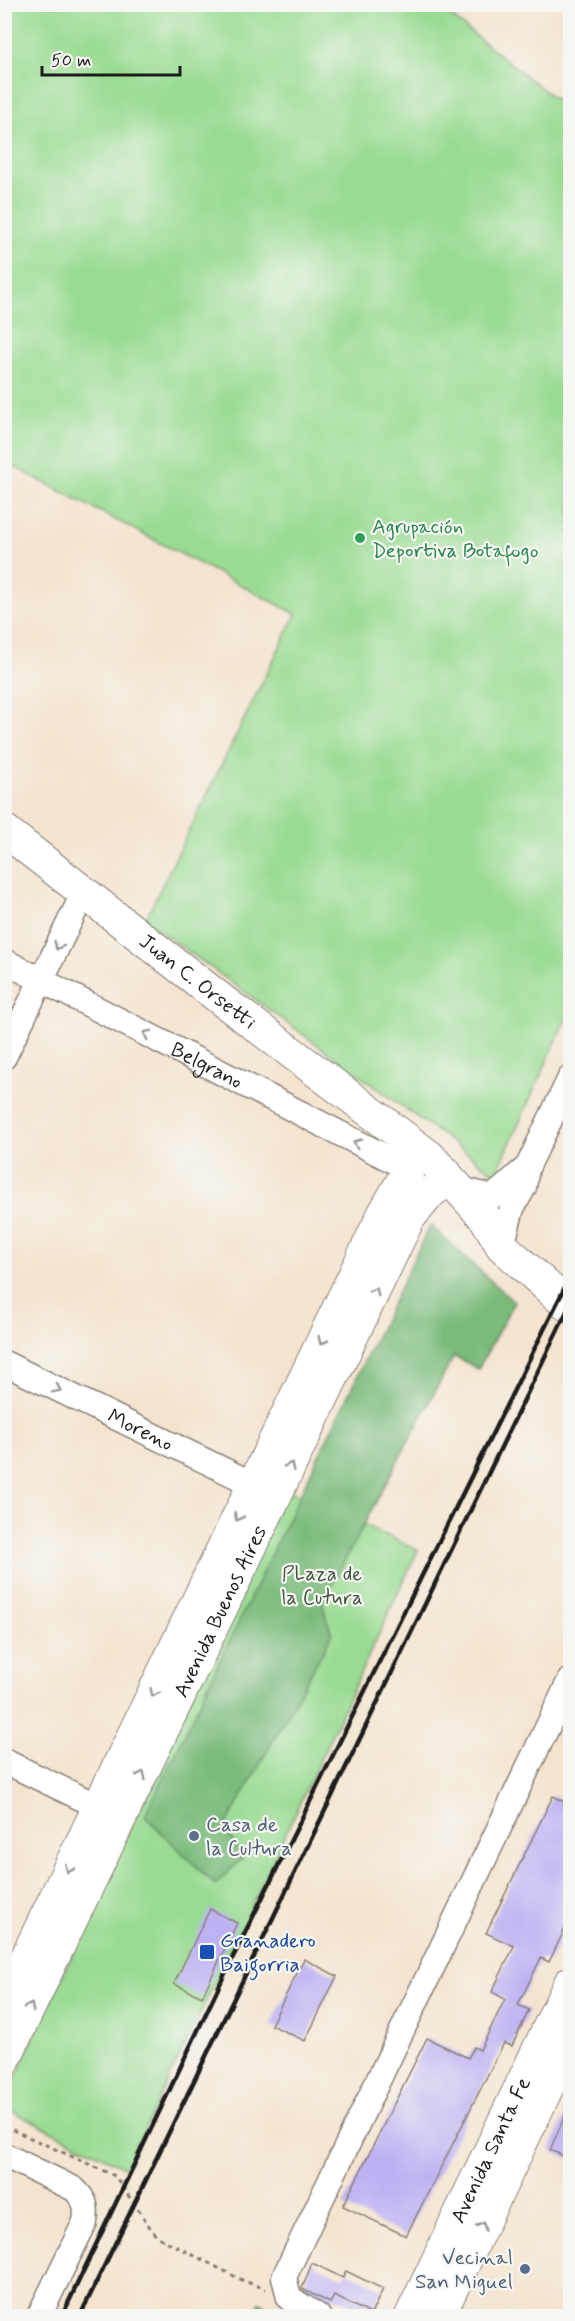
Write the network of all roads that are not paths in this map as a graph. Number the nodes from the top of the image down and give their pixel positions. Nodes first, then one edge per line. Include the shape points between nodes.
1 (4, 830) edge
2 (83, 894) junction
3 (4, 961) edge
4 (42, 979) junction
5 (4, 1057) edge
6 (570, 1078) edge
7 (527, 1168) junction
8 (435, 1176) junction
9 (502, 1246) junction
10 (570, 1306) edge
11 (4, 1364) edge
12 (265, 1490) junction
13 (570, 1680) edge
14 (4, 1761) edge
15 (110, 1813) junction
16 (570, 1983) edge
17 (4, 2004) edge
18 (563, 2035) edge
19 (4, 2060) edge
20 (4, 2156) edge
21 (39, 2316) edge
22 (318, 2316) edge
23 (411, 2316) edge
24 (439, 2316) edge

1 - 2 main road, Juan C. Orsetti
2 -> 4 street
2 - 8 main road, Juan C. Orsetti via 392,1130 403,1150
3 - 4 street, Belgrano
4 - 5 street
8 -> 4 street, Belgrano
6 - 7 street
7 - 8 street via 492,1197
7 - 9 street
8 - 9 main road, Juan C. Orsetti via 486,1219
8 - 12 main road, Avenida Buenos Aires via 384,1213
9 - 10 main road, Juan C. Orsetti
11 -> 12 street, Moreno
12 - 15 main road, Avenida Buenos Aires
13 - 22 street via 284,2277 289,2298
14 - 15 street
15 -> 17 main road, Avenida Buenos Aires
19 -> 15 main road, Avenida Buenos Aires
16 - 18 main road, Avenida Santa Fe
18 - 23 main road, Avenida Santa Fe
24 -> 18 main road, Avenida Santa Fe
20 - 21 street via 74,2189 87,2207 85,2222

